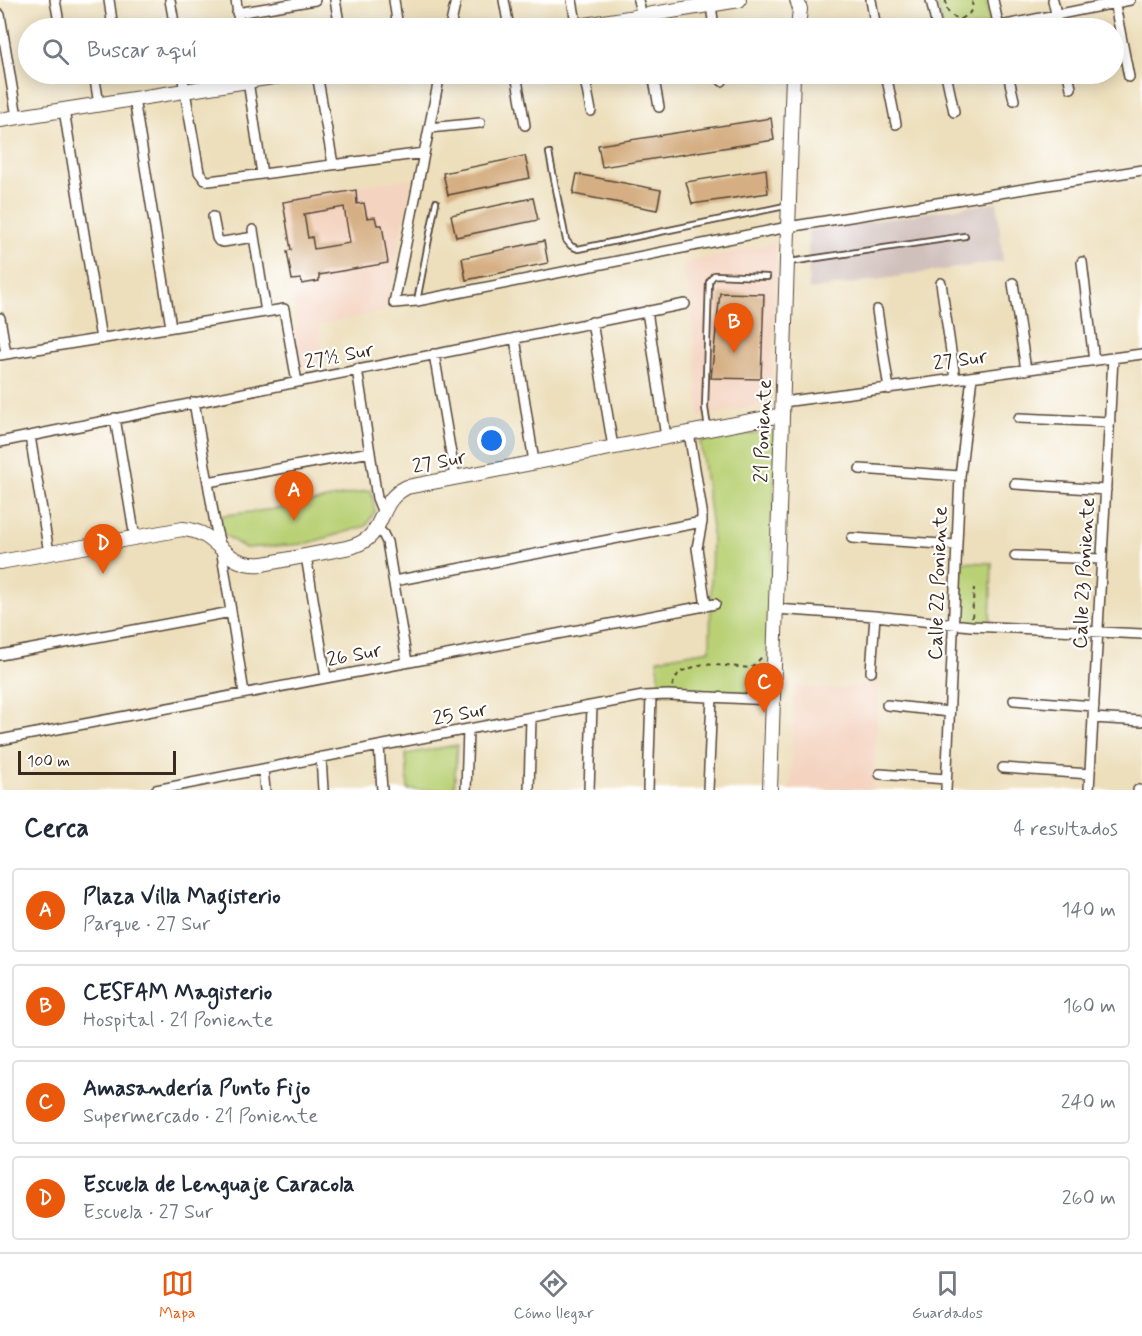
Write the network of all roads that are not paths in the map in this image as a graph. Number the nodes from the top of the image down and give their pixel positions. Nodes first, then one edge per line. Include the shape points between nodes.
1 (55, 0) edge
2 (109, 0) edge
3 (170, 0) edge
4 (236, 0) edge
5 (315, 0) edge
6 (335, 0) edge
7 (394, 0) edge
8 (456, 0) edge
9 (504, 0) edge
10 (572, 0) edge
11 (638, 0) edge
12 (739, 0) edge
13 (797, 0) edge
14 (871, 0) edge
15 (931, 0) edge
16 (993, 0) edge
17 (1053, 0) edge
18 (1130, 0) edge
19 (1114, 2) edge
20 (704, 4) edge
21 (237, 13) junction
22 (0, 15) edge
23 (1056, 15) junction
24 (58, 18) edge
25 (112, 18) edge
26 (173, 18) edge
27 (238, 18) edge
28 (338, 18) edge
29 (397, 18) edge
30 (452, 18) edge
31 (507, 18) edge
32 (573, 18) edge
33 (642, 18) edge
34 (657, 18) edge
35 (710, 18) edge
36 (799, 18) edge
37 (874, 18) edge
38 (935, 18) edge
39 (995, 18) edge
40 (1042, 18) edge
41 (1057, 18) edge
42 (1117, 18) edge
43 (1124, 51) edge
44 (1129, 76) dead end
45 (96, 84) edge
46 (184, 84) edge
47 (216, 84) edge
48 (248, 84) edge
49 (319, 84) edge
50 (438, 84) edge
51 (518, 84) edge
52 (587, 84) edge
53 (655, 84) edge
54 (793, 84) edge
55 (888, 84) edge
56 (948, 84) edge
57 (1010, 84) edge
58 (1070, 84) edge
59 (1071, 88) dead end
60 (185, 91) junction
61 (134, 99) junction
62 (1014, 100) dead end
63 (99, 104) junction
64 (659, 107) dead end
65 (64, 110) junction
66 (591, 111) dead end
67 (954, 112) dead end
68 (16, 117) junction
69 (0, 120) edge
70 (480, 123) dead end
71 (896, 124) dead end
72 (525, 125) dead end
73 (429, 128) junction
74 (424, 153) junction
75 (549, 153) dead end
76 (333, 164) junction
77 (1142, 170) edge
78 (262, 174) junction
79 (436, 202) dead end
80 (789, 205) junction
81 (213, 217) dead end
82 (788, 227) junction
83 (965, 236) dead end
84 (1082, 262) dead end
85 (787, 263) junction
86 (767, 277) dead end
87 (941, 283) dead end
88 (1013, 283) dead end
89 (417, 301) junction
90 (685, 304) dead end
91 (877, 310) dead end
92 (647, 311) junction
93 (266, 312) junction
94 (0, 318) edge
95 (592, 322) junction
96 (171, 327) junction
97 (514, 338) junction
98 (101, 339) junction
99 (434, 354) junction
100 (1142, 354) edge
101 (3, 355) edge
102 (1113, 358) junction
103 (1094, 361) junction
104 (357, 369) junction
105 (1026, 370) junction
106 (972, 377) junction
107 (955, 380) junction
108 (297, 382) junction
109 (889, 389) junction
110 (194, 402) junction
111 (782, 408) junction
112 (115, 418) junction
113 (1018, 418) dead end
114 (1110, 422) junction
115 (708, 430) junction
116 (689, 433) junction
117 (30, 436) junction
118 (666, 437) junction
119 (0, 442) edge
120 (613, 447) junction
121 (370, 452) junction
122 (534, 462) junction
123 (860, 470) dead end
124 (960, 476) junction
125 (455, 477) junction
126 (208, 482) junction
127 (1015, 484) dead end
128 (1106, 490) junction
129 (383, 513) junction
130 (702, 522) junction
131 (377, 528) junction
132 (135, 538) junction
133 (852, 538) dead end
134 (956, 544) junction
135 (221, 548) junction
136 (49, 554) junction
137 (306, 556) junction
138 (1015, 556) dead end
139 (1102, 559) junction
140 (0, 562) edge
141 (394, 581) junction
142 (776, 609) junction
143 (231, 612) junction
144 (875, 616) junction
145 (953, 625) junction
146 (1098, 631) junction
147 (1142, 633) edge
148 (0, 655) edge
149 (407, 662) junction
150 (871, 672) dead end
151 (326, 677) junction
152 (244, 693) junction
153 (651, 696) junction
154 (712, 697) junction
155 (773, 700) junction
156 (1014, 700) dead end
157 (887, 705) dead end
158 (592, 706) junction
159 (1094, 706) junction
160 (950, 712) junction
161 (531, 718) junction
162 (1093, 718) junction
163 (1142, 722) edge
164 (468, 730) junction
165 (0, 740) edge
166 (379, 746) junction
167 (321, 758) junction
168 (1003, 768) dead end
169 (263, 769) junction
170 (880, 774) dead end
171 (1090, 774) junction
172 (946, 779) junction
173 (204, 785) edge
174 (156, 790) edge
175 (265, 790) edge
176 (323, 790) edge
177 (382, 790) edge
178 (466, 790) edge
179 (528, 790) edge
180 (589, 790) edge
181 (648, 790) edge
182 (708, 790) edge
183 (770, 790) edge
184 (946, 790) edge
185 (1089, 790) edge

1 - 24 street
2 - 25 street
3 - 26 street
4 - 21 street
5 - 21 street
6 - 28 street
7 - 29 street
8 - 30 street
9 - 31 street
10 - 32 street
11 - 33 street
12 - 20 street
13 - 36 street
14 - 37 street
15 - 38 street
16 - 39 street
17 - 23 street
18 - 19 street
19 - 23 street
19 - 42 street
20 - 34 street
20 - 35 street
21 - 27 street
22 - 68 street
23 - 40 street
23 - 41 street
43 - 44 street
45 - 63 street
46 - 60 street
47 - 60 street
48 - 78 street
49 - 76 street
50 - 73 street
51 - 72 street
52 - 66 street
53 - 64 street
54 - 80 street, 21 Poniente
55 - 71 street
56 - 67 street
57 - 62 street
58 - 59 street
60 - 61 street
60 - 78 street via 199,172 205,180
61 - 63 street
61 - 96 street
63 - 65 street
65 - 68 street
65 - 98 street
68 - 69 street
70 - 73 street
73 - 74 street
74 - 76 street
74 - 89 street via 394,303
75 - 80 lane via 566,240 578,249
76 - 78 street
77 - 82 street
79 - 89 lane
80 - 82 street, 21 Poniente
81 - 93 street via 219,241 254,233
82 - 85 street, 21 Poniente
82 - 89 street
83 - 85 lane
84 - 103 street
85 - 111 street, 21 Poniente
86 - 115 lane via 714,275 709,282 705,408
87 - 107 street
88 - 105 street
90 - 92 street, 27½ Sur
91 - 109 street
92 - 95 street, 27½ Sur
92 - 118 street
93 - 96 street
93 - 108 street via 284,309
94 - 101 street
95 - 97 street, 27½ Sur
95 - 120 street
96 - 98 street
97 - 99 street, 27½ Sur
97 - 122 street
98 - 101 street
99 - 104 street, 27½ Sur
99 - 125 street
100 - 102 street, 27 Sur
102 - 103 street, 27 Sur
102 - 114 street, Calle 23 Poniente
103 - 105 street, 27 Sur
104 - 108 street, 27½ Sur
104 - 121 street
105 - 106 street, 27 Sur
106 - 107 street, 27 Sur
106 - 124 street, Calle 22 Poniente
107 - 109 street, 27 Sur
108 - 110 street, 27½ Sur
109 - 111 street, 27 Sur
110 - 112 street, 27½ Sur
110 - 126 street
111 - 115 street, 27 Sur
111 - 142 street, 21 Poniente
112 - 117 street, 27½ Sur
112 - 132 street
113 - 114 street
114 - 128 street, Calle 23 Poniente
115 - 116 street, 27 Sur
116 - 118 street, 27 Sur
116 - 130 street
117 - 119 street, 27½ Sur
117 - 136 street
118 - 120 street, 27 Sur
120 - 122 street, 27 Sur
121 - 126 street
121 - 129 street
122 - 125 street, 27 Sur
123 - 124 street
124 - 134 street, Calle 22 Poniente
125 - 129 street, 27 Sur via 402,489
126 - 135 street
127 - 128 street
128 - 139 street, Calle 23 Poniente
129 - 131 street, 27 Sur
130 - 141 street
130 - 149 street, 26 Sur via 697,548 711,605
131 - 137 street via 369,538 352,547
131 - 141 street via 387,542
132 - 135 street via 190,530 208,536
132 - 136 street
133 - 134 street
134 - 145 street, Calle 22 Poniente
135 - 137 street via 231,558 250,564
135 - 143 street
136 - 140 street
137 - 151 street
138 - 139 street
139 - 146 street, Calle 23 Poniente
141 - 149 street
142 - 144 street
142 - 155 street, 21 Poniente
143 - 148 street
143 - 152 street
144 - 145 street
144 - 150 street
145 - 146 street
145 - 160 street, Calle 22 Poniente
146 - 147 street
146 - 159 street, Calle 23 Poniente
149 - 151 street, 26 Sur
151 - 152 street, 26 Sur
152 - 165 street, 26 Sur
153 - 154 street, 25 Sur
153 - 158 street, 25 Sur
153 - 181 street
154 - 155 street, 25 Sur
154 - 182 street
155 - 183 street, 21 Poniente
156 - 159 street
157 - 160 street
158 - 161 street, 25 Sur
158 - 180 street
159 - 162 street, Calle 23 Poniente
160 - 172 street, Calle 22 Poniente
161 - 164 street, 25 Sur
161 - 179 street
162 - 163 street
162 - 171 street, Calle 23 Poniente
164 - 166 street, 25 Sur
164 - 178 street
166 - 167 street, 25 Sur
166 - 177 street
167 - 169 street, 25 Sur
167 - 176 street
168 - 171 street
169 - 173 street, 25 Sur
169 - 175 street
170 - 172 street
171 - 185 street, Calle 23 Poniente
172 - 184 street, Calle 22 Poniente
173 - 174 street, 25 Sur

